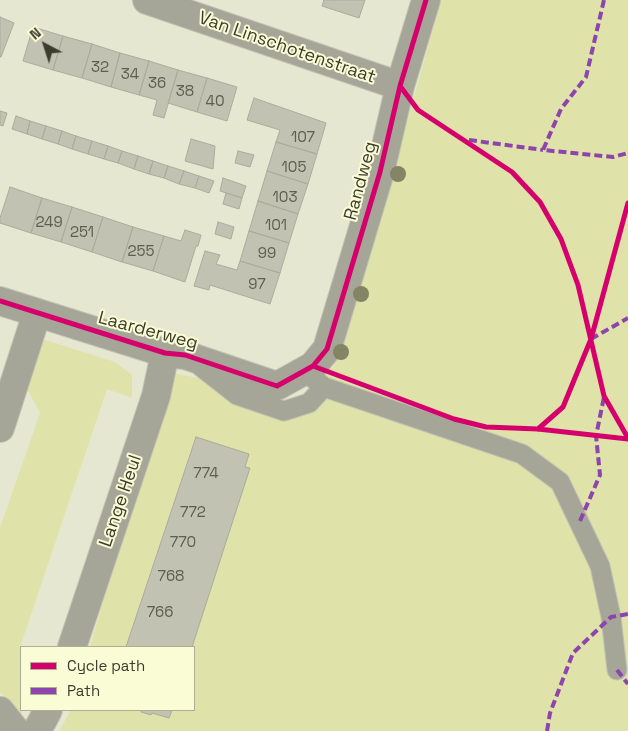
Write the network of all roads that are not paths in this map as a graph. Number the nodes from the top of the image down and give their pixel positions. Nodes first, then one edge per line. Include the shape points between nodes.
1 (146, 0) edge
2 (426, 0) edge
3 (400, 86) junction
4 (0, 300) edge
5 (37, 313) junction
6 (175, 354) junction
7 (314, 374) junction
8 (0, 428) edge
9 (72, 646) edge
10 (617, 670) dead end
11 (0, 711) edge
12 (47, 711) edge
13 (16, 731) edge
14 (37, 731) edge

1 - 3 street, Van Linschotenstraat
2 - 3 street, Randweg
3 - 7 street, Randweg via 380,172 327,349
4 - 5 street, Laarderweg
5 - 6 street, Laarderweg
5 - 8 street
6 - 7 street, Laarderweg via 278,386
6 - 9 street, Lange Heul via 156,396
7 - 10 lane via 522,454 560,482 600,566 611,616
11 - 13 street
12 - 14 street

